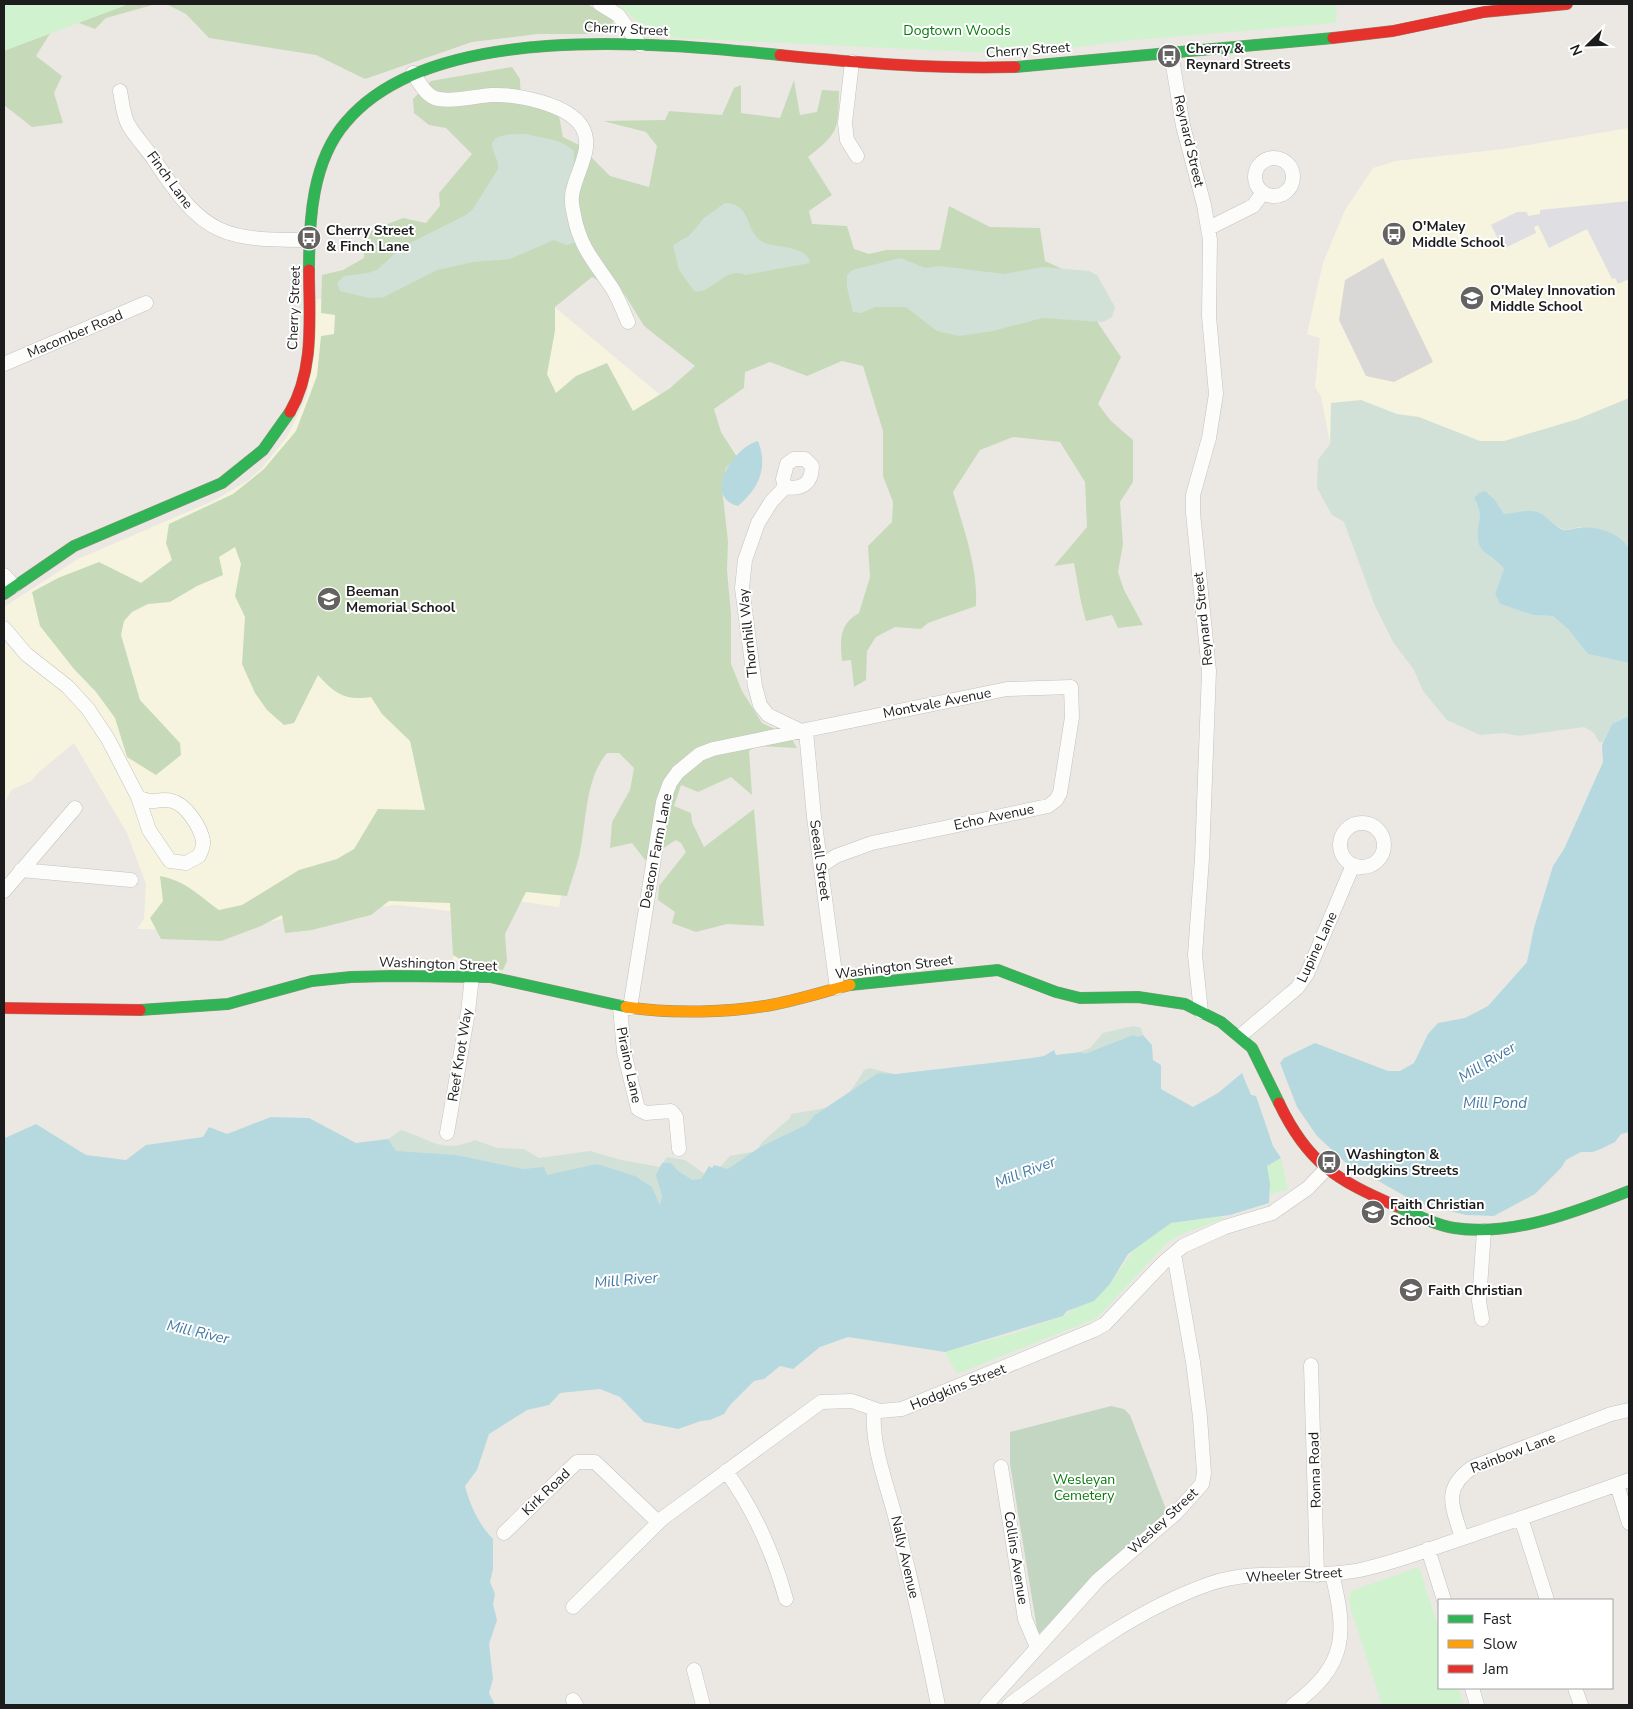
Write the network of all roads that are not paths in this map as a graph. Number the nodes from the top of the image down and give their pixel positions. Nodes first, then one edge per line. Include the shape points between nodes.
1 (600, 4) edge
2 (1567, 4) edge
3 (640, 45) junction
4 (1172, 53) junction
5 (852, 62) junction
6 (413, 73) junction
7 (120, 90) dead end
8 (857, 156) dead end
9 (1262, 194) dead end
10 (1209, 228) junction
11 (311, 240) junction
12 (146, 303) dead end
13 (628, 322) dead end
14 (4, 364) edge
15 (785, 487) dead end
16 (4, 575) edge
17 (9, 590) edge
18 (4, 628) edge
19 (1071, 687) joint
20 (806, 731) junction
21 (138, 797) junction
22 (75, 808) dead end
23 (1353, 865) dead end
24 (821, 866) junction
25 (21, 870) junction
26 (131, 880) dead end
27 (4, 891) edge
28 (472, 977) junction
29 (837, 988) junction
30 (4, 1008) edge
31 (625, 1008) junction
32 (1201, 1012) junction
33 (1240, 1036) junction
34 (447, 1133) dead end
35 (679, 1149) dead end
36 (1326, 1168) junction
37 (1629, 1191) edge
38 (1484, 1231) junction
39 (1174, 1254) junction
40 (1482, 1319) dead end
41 (1311, 1366) dead end
42 (874, 1409) junction
43 (1629, 1410) edge
44 (1001, 1468) dead end
45 (726, 1471) junction
46 (1623, 1482) edge
47 (1521, 1518) junction
48 (658, 1522) junction
49 (1629, 1523) edge
50 (504, 1533) dead end
51 (1462, 1538) junction
52 (1428, 1549) junction
53 (1332, 1574) junction
54 (1317, 1575) junction
55 (786, 1599) dead end
56 (1444, 1599) edge
57 (1547, 1599) edge
58 (573, 1607) dead end
59 (1037, 1647) junction
60 (694, 1670) dead end
61 (1472, 1689) edge
62 (1575, 1689) edge
63 (704, 1705) edge
64 (938, 1705) edge
65 (986, 1705) edge
66 (1009, 1705) edge
67 (1294, 1705) edge
68 (1477, 1705) edge
69 (1581, 1705) edge

1 - 3 street via 618,15
2 - 4 street, Cherry Street via 1482,13 1360,36
3 - 5 street, Cherry Street
3 - 6 street, Cherry Street via 576,42 528,46 497,50
4 - 5 street, Cherry Street via 1022,67
4 - 10 street, Reynard Street via 1183,126
5 - 8 street via 845,123 847,140
6 - 11 street, Cherry Street via 362,104 342,124 326,150 312,201
6 - 13 street via 423,89 438,99 494,95 547,104 574,118 587,142 572,197 578,229 584,249 612,288
7 - 11 street, Finch Lane via 127,123 182,201 196,215 214,228 241,237
9 - 10 street via 1253,206
10 - 32 street, Reynard Street via 1209,316 1216,394 1193,513 1209,670 1195,955
11 - 17 street, Cherry Street via 306,371 289,414 266,449 222,483 74,546
12 - 14 street, Macomber Road
15 - 20 street, Thornhill Way via 758,522 745,560 742,588 760,705 779,722
16 - 17 street
18 - 21 street via 26,654 68,687 88,709
19 - 20 street, Montvale Avenue via 1007,689
19 - 24 street, Echo Avenue via 1072,717 1060,793 1048,806 872,843 836,856
20 - 24 street, Seeall Street
20 - 31 street, Deacon Farm Lane via 770,736 707,752 688,763 670,783 663,802
21 - 21 street via 149,802 174,801 183,807 201,833 204,843 199,856 186,863 170,862 149,830
22 - 25 street
23 - 33 street, Lupine Lane via 1302,981
24 - 29 street, Seeall Street
25 - 26 street
25 - 27 street
28 - 30 street, Washington Street via 342,977 310,982 228,1004
28 - 31 street, Washington Street via 490,977
28 - 34 street, Reef Knot Way
29 - 31 street, Washington Street via 776,1004 734,1009 652,1011
29 - 32 street, Washington Street via 998,970 1080,998 1138,997 1184,1004
31 - 35 street, Piraino Lane via 624,1052 638,1109 646,1113 671,1111 676,1117
32 - 33 street, Washington Street
33 - 36 street, Washington Street via 1252,1048 1300,1142
36 - 38 street, Washington Street via 1351,1186 1430,1221 1452,1228
36 - 39 street, Hodgkins Street via 1308,1188 1272,1214 1225,1228 1183,1246
37 - 38 street, Washington Street via 1530,1224
38 - 40 street via 1479,1301
39 - 42 street, Hodgkins Street via 1104,1324 1094,1330 902,1409
39 - 59 street, Wesley Street via 1200,1417 1202,1484 1175,1514 1098,1580
41 - 54 street, Ronna Road
42 - 45 street, Hodgkins Street via 852,1401 821,1402
42 - 64 street, Nally Avenue via 877,1450 904,1550
43 - 51 street, Rainbow Lane via 1473,1467 1460,1476 1453,1488 1451,1501
44 - 59 street, Collins Avenue via 1025,1619
45 - 48 street, Hodgkins Street
45 - 55 street via 762,1530
46 - 47 street, Wheeler Street
46 - 49 street
47 - 51 street, Wheeler Street
47 - 57 street
48 - 50 street, Kirk Road via 595,1462 588,1460 577,1462 565,1472
48 - 58 street, Hodgkins Street
51 - 52 street, Wheeler Street
52 - 53 street, Wheeler Street via 1373,1567
52 - 56 street
53 - 54 street, Wheeler Street
53 - 67 street via 1341,1610 1342,1638 1326,1673
54 - 66 street, Wheeler Street via 1232,1578 1182,1594 1094,1644
59 - 65 street, Wesley Street
60 - 63 street
61 - 68 street
62 - 69 street

